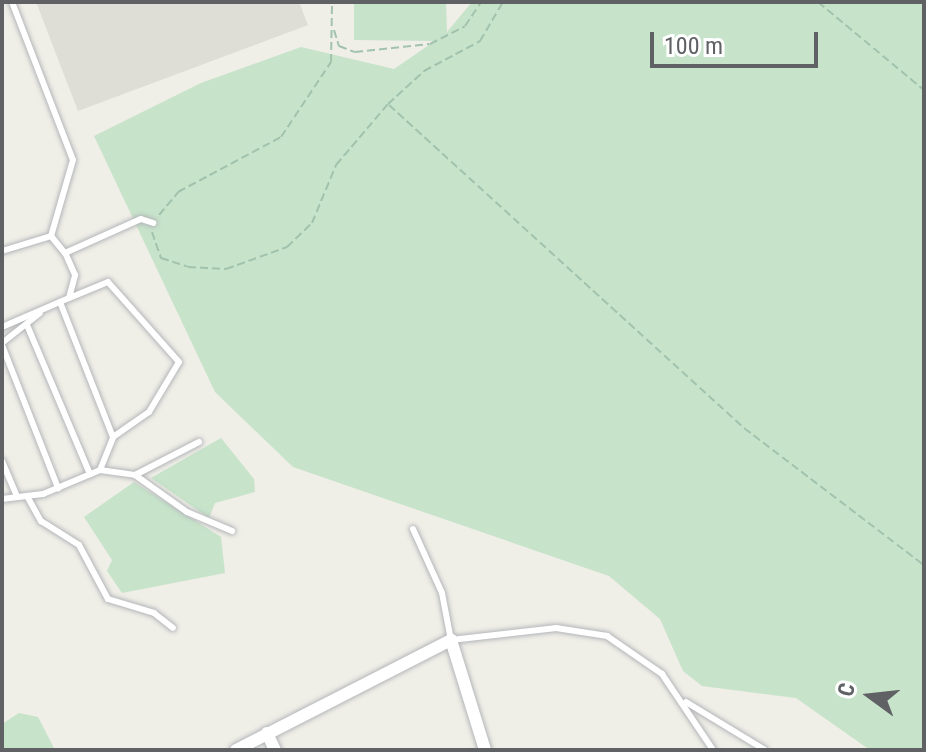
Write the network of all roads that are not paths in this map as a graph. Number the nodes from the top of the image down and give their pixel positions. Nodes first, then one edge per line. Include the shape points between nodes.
1 (12, 2) edge
2 (153, 223) road end
3 (51, 236) junction
4 (2, 251) edge
5 (65, 253) junction
6 (69, 298) junction
7 (60, 302) junction
8 (43, 309) junction
9 (27, 325) junction
10 (2, 327) edge
11 (2, 344) edge
12 (113, 437) junction
13 (199, 442) dead end
14 (2, 461) edge
15 (100, 470) junction
16 (90, 474) junction
17 (135, 475) junction
18 (58, 488) junction
19 (27, 496) junction
20 (17, 497) junction
21 (2, 499) edge
22 (413, 529) dead end
23 (232, 531) dead end
24 (173, 628) dead end
25 (451, 640) junction
26 (685, 701) junction
27 (267, 733) junction
28 (236, 750) edge
29 (275, 750) edge
30 (485, 750) edge
31 (713, 750) edge
32 (765, 750) edge

1 - 3 lane via 73,160
2 - 5 lane via 141,219
3 - 4 lane
3 - 5 lane
5 - 6 lane via 75,275
6 - 7 lane
6 - 12 lane via 108,282 179,362 149,412
7 - 8 lane
7 - 12 lane
8 - 9 lane
8 - 10 lane
9 - 11 lane
9 - 16 lane
11 - 18 lane
12 - 15 lane
13 - 17 lane
14 - 20 lane
15 - 16 lane
15 - 17 lane
16 - 18 lane
17 - 23 lane via 187,512
18 - 19 lane
19 - 20 lane
19 - 24 lane via 41,521 79,545 108,599 154,613
20 - 21 lane
22 - 25 lane via 442,593
25 - 26 lane via 584,629 636,652
25 - 27 street
25 - 30 street
26 - 31 lane
26 - 32 lane
27 - 28 street
27 - 29 street

